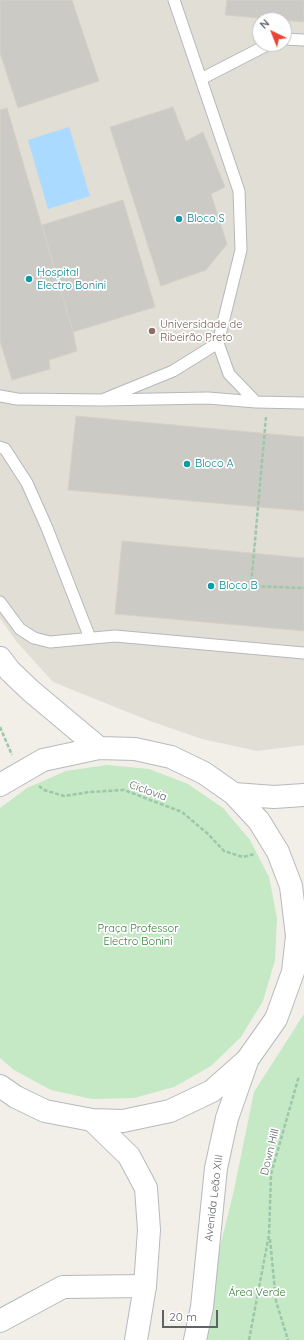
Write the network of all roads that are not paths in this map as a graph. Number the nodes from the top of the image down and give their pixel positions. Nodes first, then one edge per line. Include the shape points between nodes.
1 (174, 0) edge
2 (292, 39) edge
3 (304, 40) edge
4 (253, 52) edge
5 (201, 79) junction
6 (218, 343) junction
7 (0, 396) edge
8 (102, 400) junction
9 (261, 402) junction
10 (304, 403) edge
11 (0, 447) edge
12 (0, 602) edge
13 (90, 638) junction
14 (304, 653) edge
15 (0, 658) edge
16 (99, 748) junction
17 (0, 785) edge
18 (234, 794) junction
19 (304, 795) edge
20 (301, 928) edge
21 (247, 1060) junction
22 (0, 1086) edge
23 (92, 1120) junction
24 (145, 1286) junction
25 (0, 1322) edge
26 (136, 1340) edge
27 (195, 1340) edge

1 - 5 lane
2 - 3 lane
4 - 5 lane
5 - 6 lane via 239,191 241,250
6 - 8 lane via 173,371
6 - 9 lane via 229,374
7 - 8 lane via 18,400
8 - 9 lane via 208,398
9 - 10 lane
11 - 13 lane via 5,449 27,483
12 - 13 lane via 20,629 34,638 50,642
13 - 14 lane via 115,636
15 - 16 main road via 30,690
16 - 17 main road via 43,760
16 - 18 main road via 135,749 171,757 204,772
18 - 19 main road via 274,798
18 - 20 main road via 259,821 278,852 291,886
20 - 21 main road via 293,972 276,1019
21 - 23 main road via 212,1091 170,1112 123,1121
21 - 27 main road, Avenida Leão XIII via 227,1118 216,1168 202,1307
22 - 23 main road via 45,1111
23 - 24 main road via 129,1156 146,1188 149,1230
24 - 25 main road via 63,1287
24 - 26 main road

